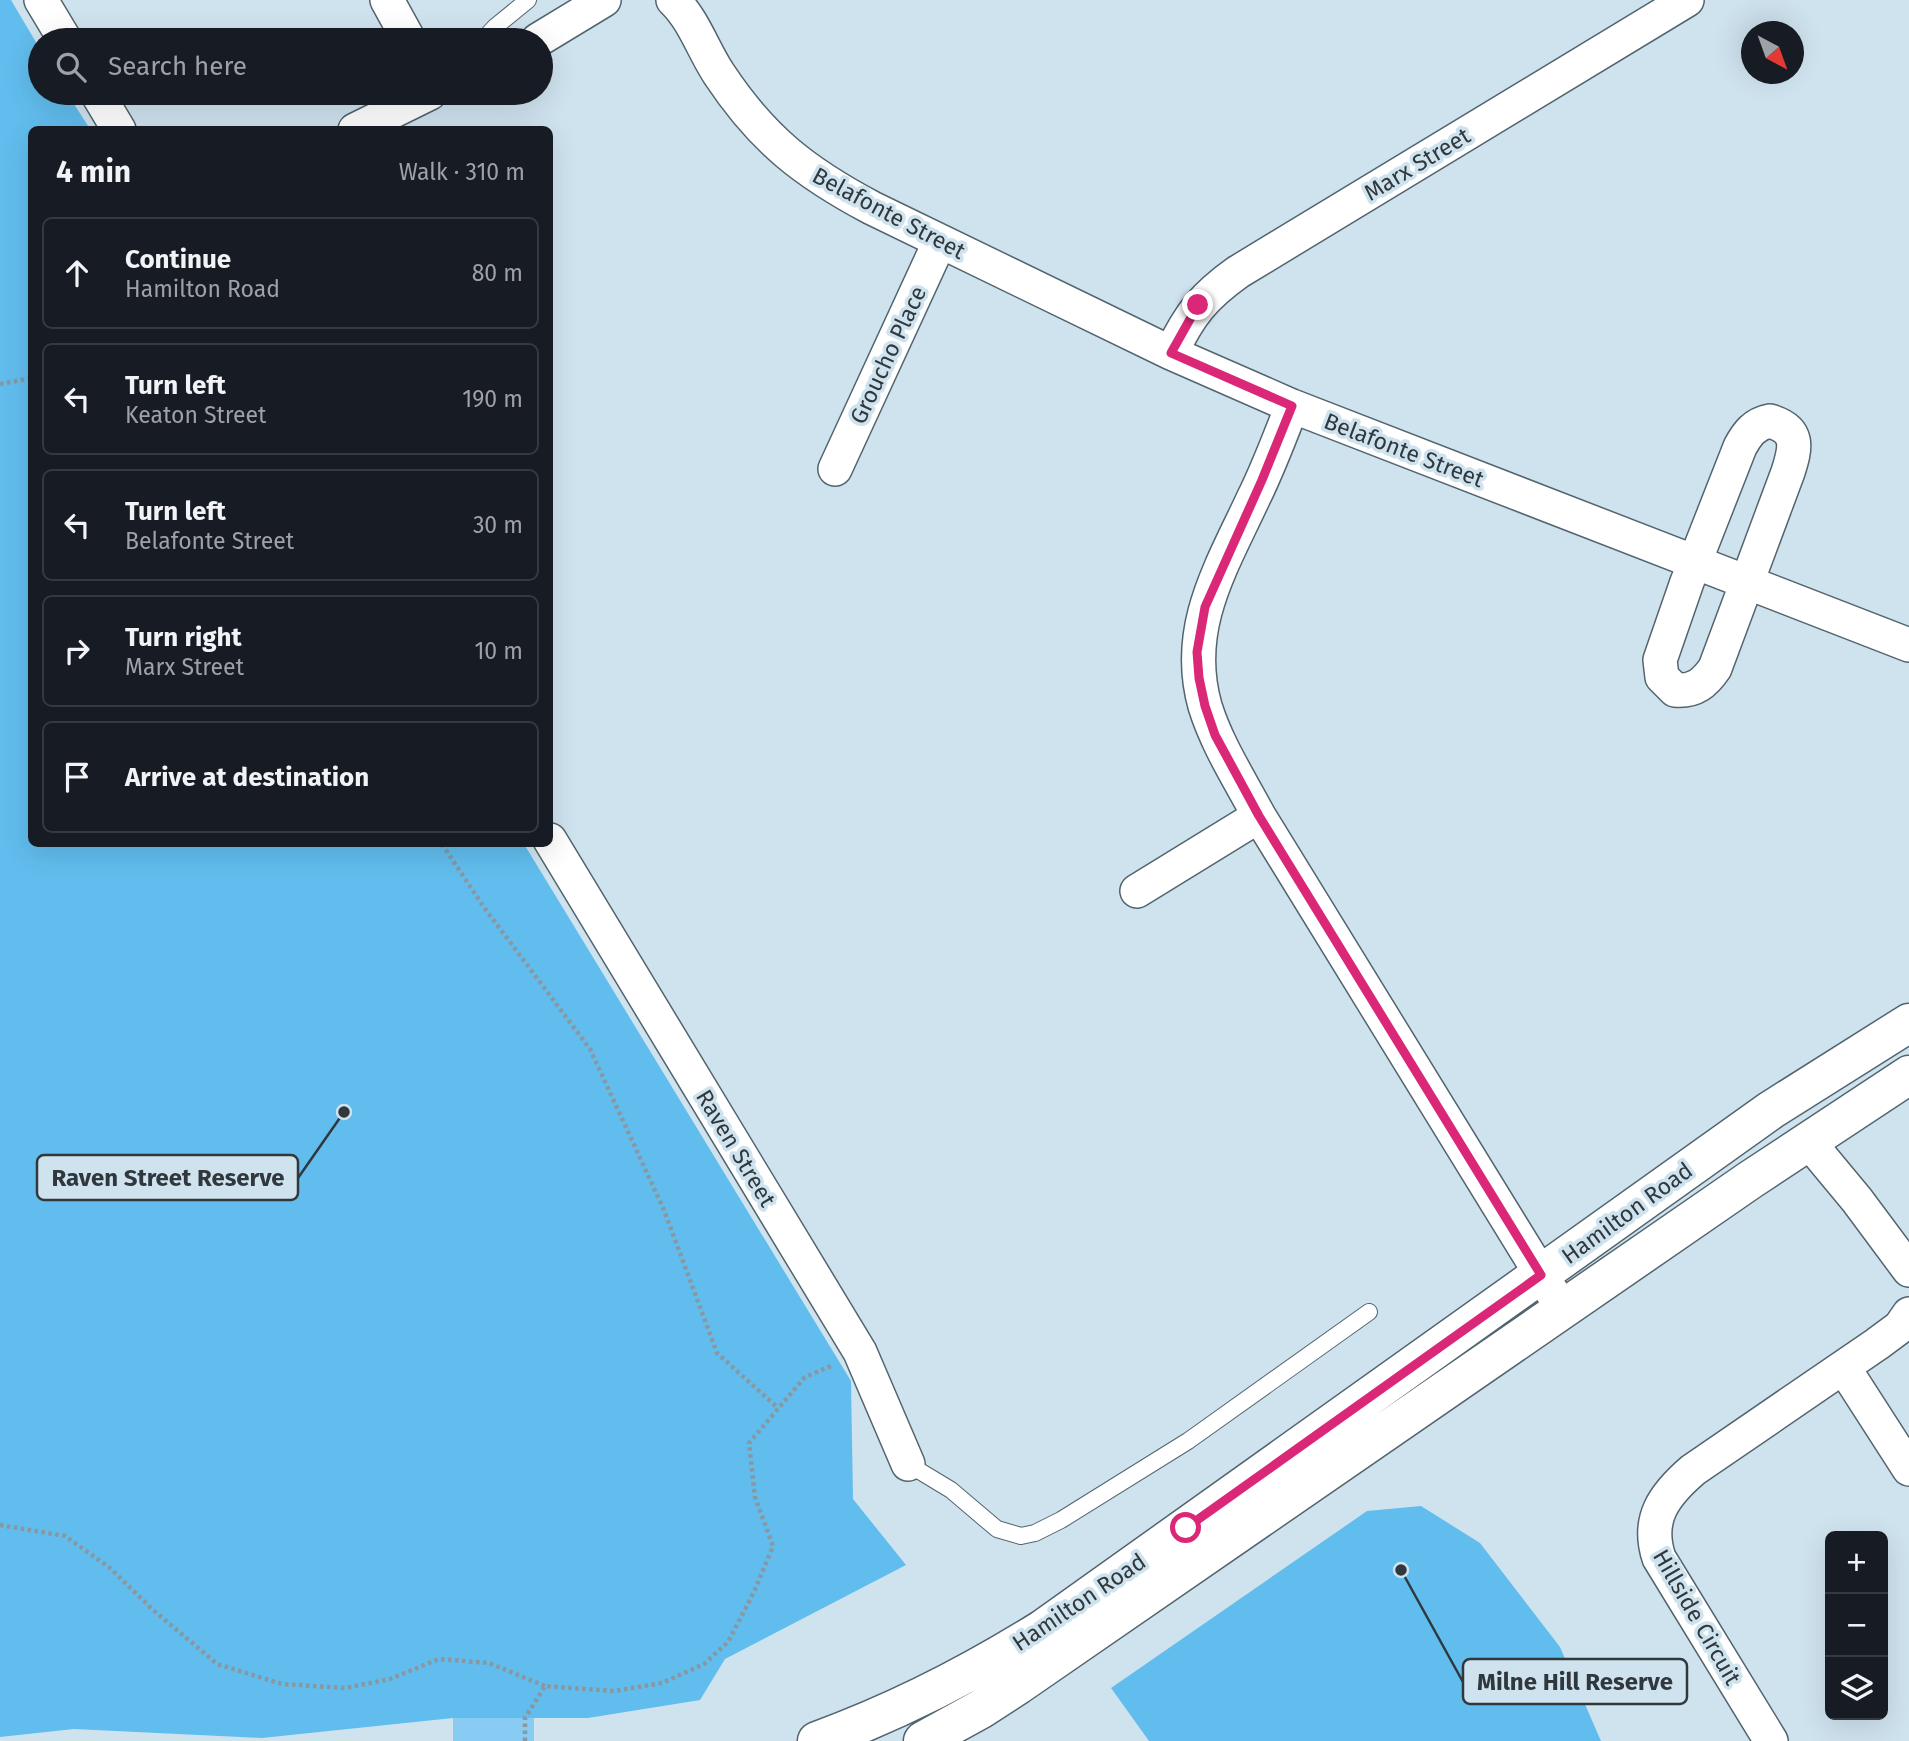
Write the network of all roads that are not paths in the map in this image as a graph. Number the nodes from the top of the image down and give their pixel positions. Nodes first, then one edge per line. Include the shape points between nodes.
1 (41, 0) edge
2 (387, 0) edge
3 (528, 0) edge
4 (604, 0) edge
5 (673, 0) edge
6 (1687, 0) edge
7 (58, 28) edge
8 (402, 28) edge
9 (496, 28) edge
10 (553, 31) edge
11 (104, 105) edge
12 (406, 105) edge
13 (117, 126) edge
14 (363, 126) edge
15 (940, 241) junction
16 (1171, 353) junction
17 (1292, 406) junction
18 (835, 469) dead end
19 (1695, 563) junction
20 (1747, 583) junction
21 (1909, 645) edge
22 (1259, 816) junction
23 (553, 845) edge
24 (1137, 891) dead end
25 (1909, 1023) edge
26 (1909, 1074) edge
27 (1808, 1141) junction
28 (1909, 1270) edge
29 (1541, 1275) junction
30 (1563, 1310) junction
31 (1369, 1312) dead end
32 (1909, 1314) edge
33 (1844, 1368) junction
34 (908, 1464) joint
35 (1909, 1469) edge
36 (819, 1741) edge
37 (923, 1741) edge
38 (1771, 1741) edge

1 - 7 street
2 - 8 street
3 - 9 lane
4 - 10 street
5 - 15 street, Belafonte Street via 718,73 775,143 834,188
6 - 16 street, Marx Street via 1238,272 1198,305
11 - 13 street
12 - 14 street
15 - 16 street, Belafonte Street
15 - 18 street, Groucho Place
16 - 17 street, Belafonte Street
17 - 19 street, Belafonte Street
17 - 22 street via 1213,586 1197,652 1199,678 1215,735
19 - 20 street, Belafonte Street
19 - 20 street via 1660,660 1662,677 1675,690 1693,689 1710,676
19 - 20 street via 1745,438 1760,423 1779,424 1793,436 1795,447
20 - 21 street, Belafonte Street
22 - 24 street
22 - 29 street
23 - 34 street, Raven Street via 860,1352
25 - 29 main road, Hamilton Road via 1771,1110
26 - 27 main road, Hamilton Road
27 - 28 street
27 - 30 main road, Hamilton Road
29 - 30 street
29 - 36 main road, Hamilton Road via 1043,1629 952,1683
30 - 37 main road, Hamilton Road via 1037,1672
31 - 34 lane via 1188,1441 1035,1533 1021,1536 997,1529 951,1490
32 - 33 street, Hillside Circuit via 1890,1335
33 - 35 street
33 - 38 street, Hillside Circuit via 1679,1482 1667,1496 1653,1528 1659,1558

